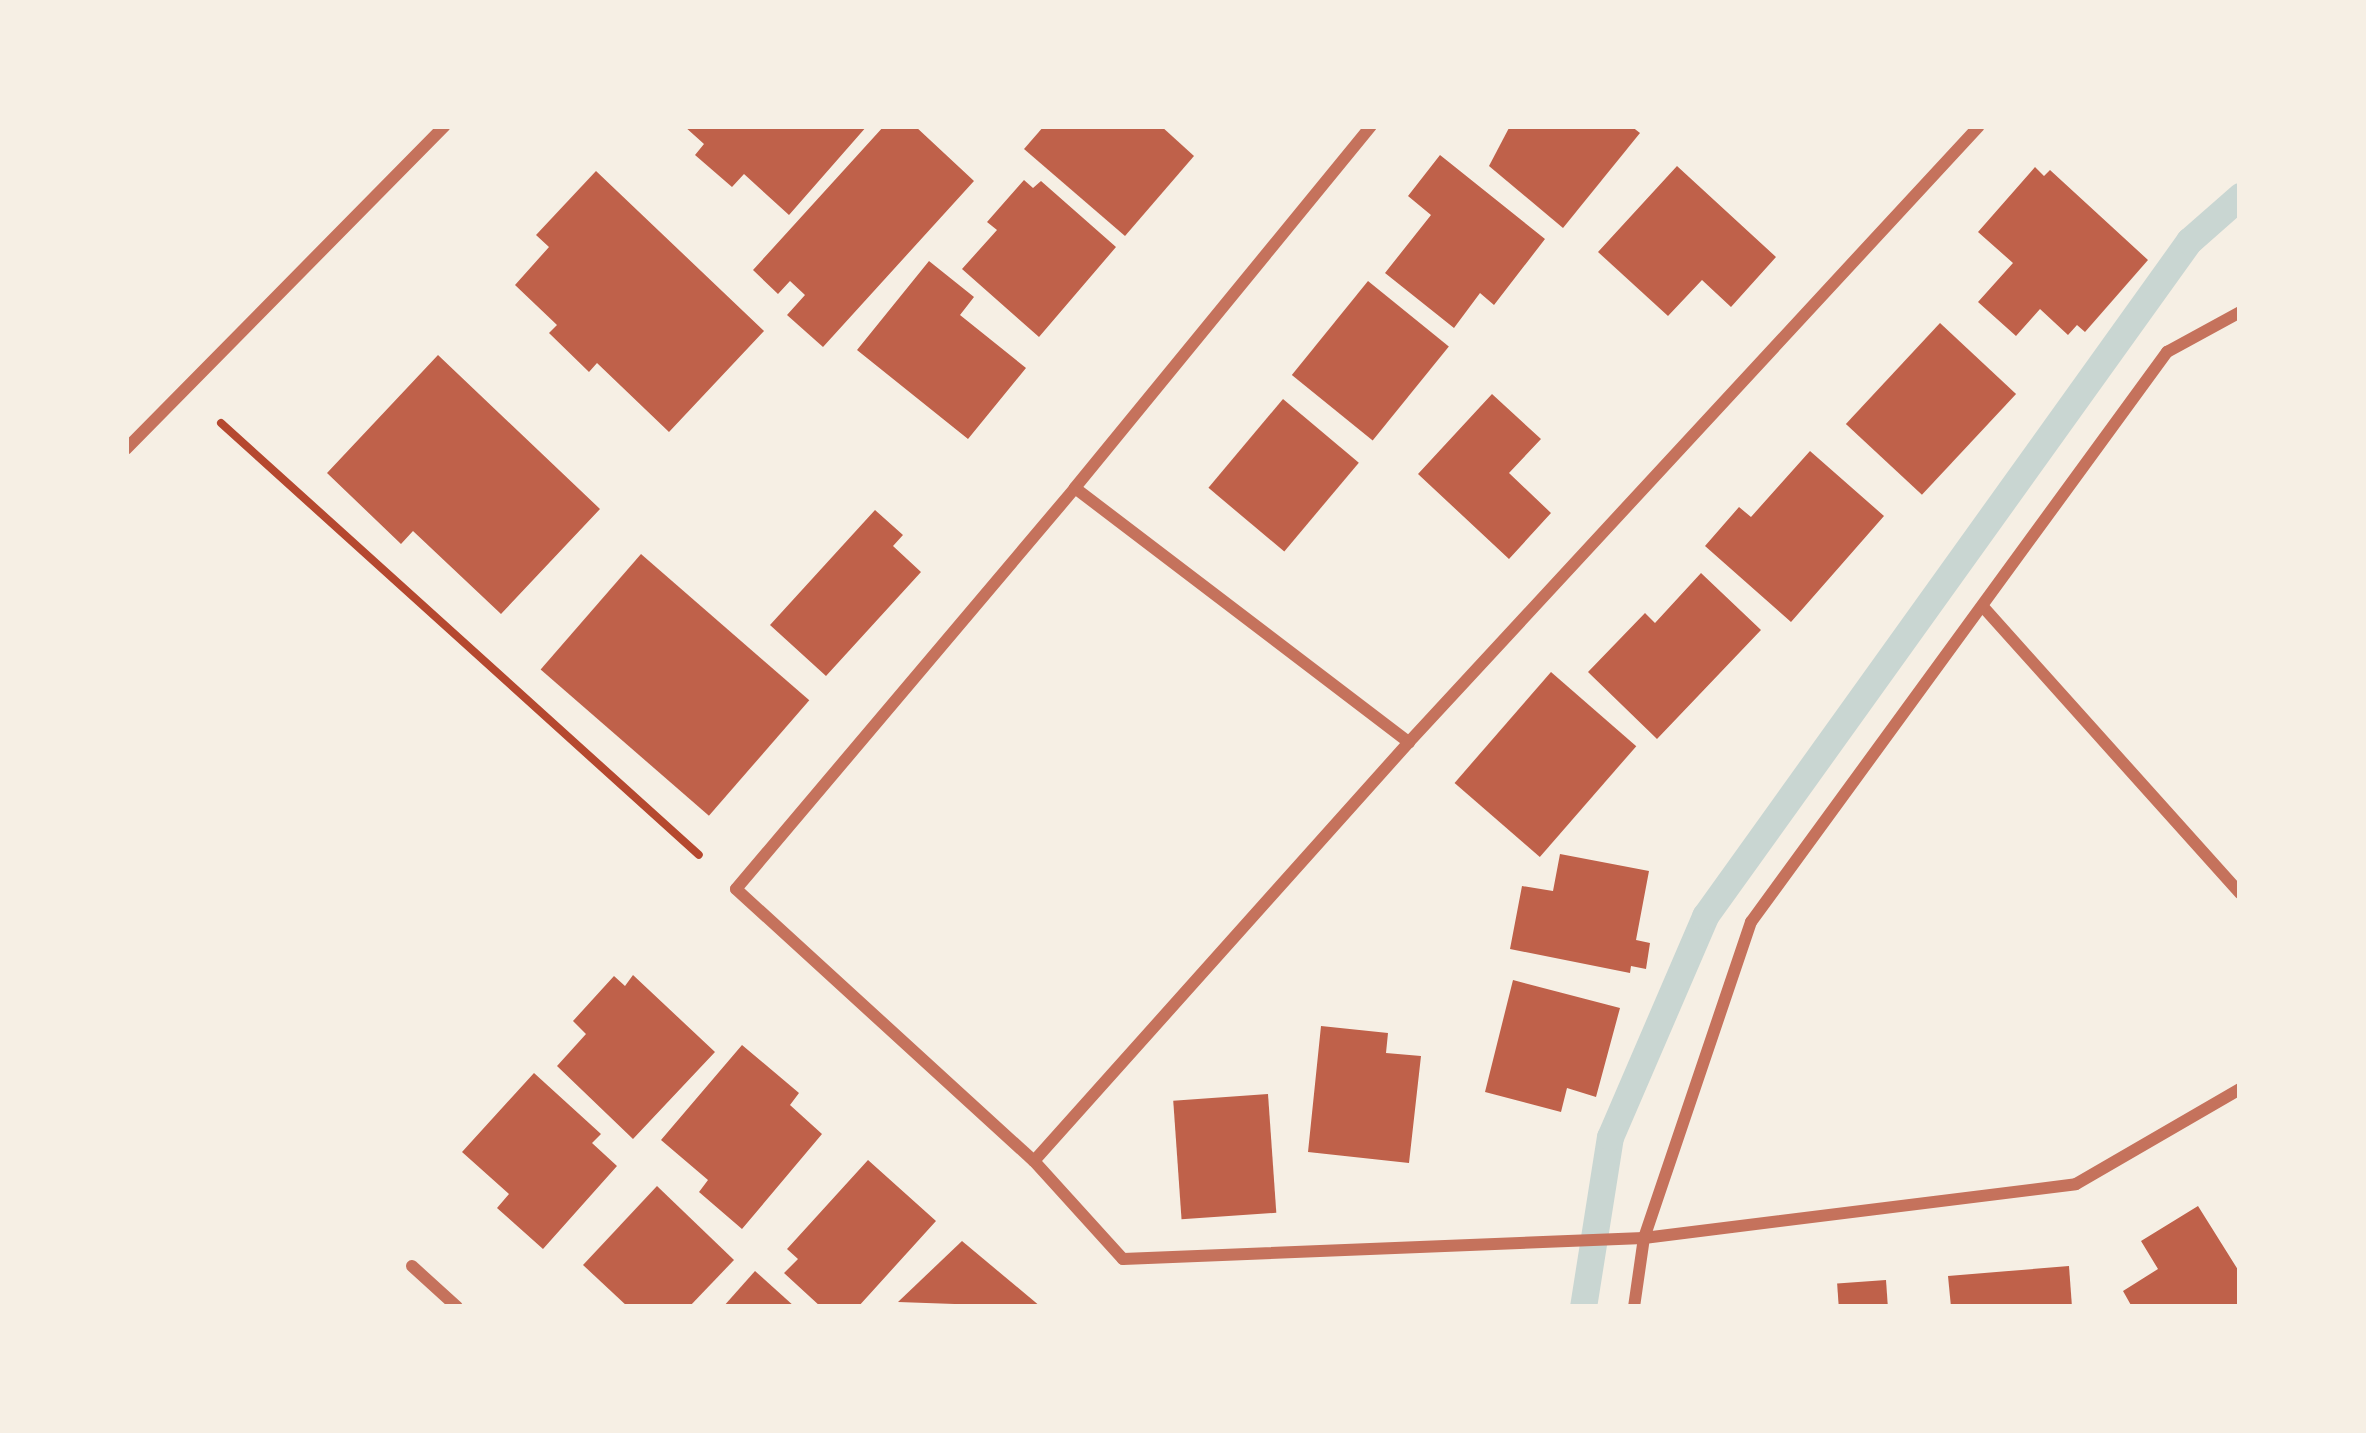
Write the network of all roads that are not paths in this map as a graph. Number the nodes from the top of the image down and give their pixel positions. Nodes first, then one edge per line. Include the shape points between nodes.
1 (445, 126) edge
2 (1371, 126) edge
3 (1979, 126) edge
4 (2240, 312) edge
5 (126, 449) edge
6 (1075, 488) junction
7 (1985, 609) junction
8 (1409, 742) junction
9 (2240, 893) edge
10 (2240, 1088) edge
11 (1034, 1161) junction
12 (1644, 1238) junction
13 (412, 1266) dead end
14 (457, 1307) edge
15 (1634, 1307) edge

1 - 5 street
2 - 6 street
3 - 8 street
4 - 7 street via 2167,352
6 - 8 street
6 - 11 street via 736,889
7 - 9 street
7 - 12 street via 1751,922
8 - 11 street
10 - 12 street via 2077,1184
11 - 12 street via 1123,1259
12 - 15 street
13 - 14 street

